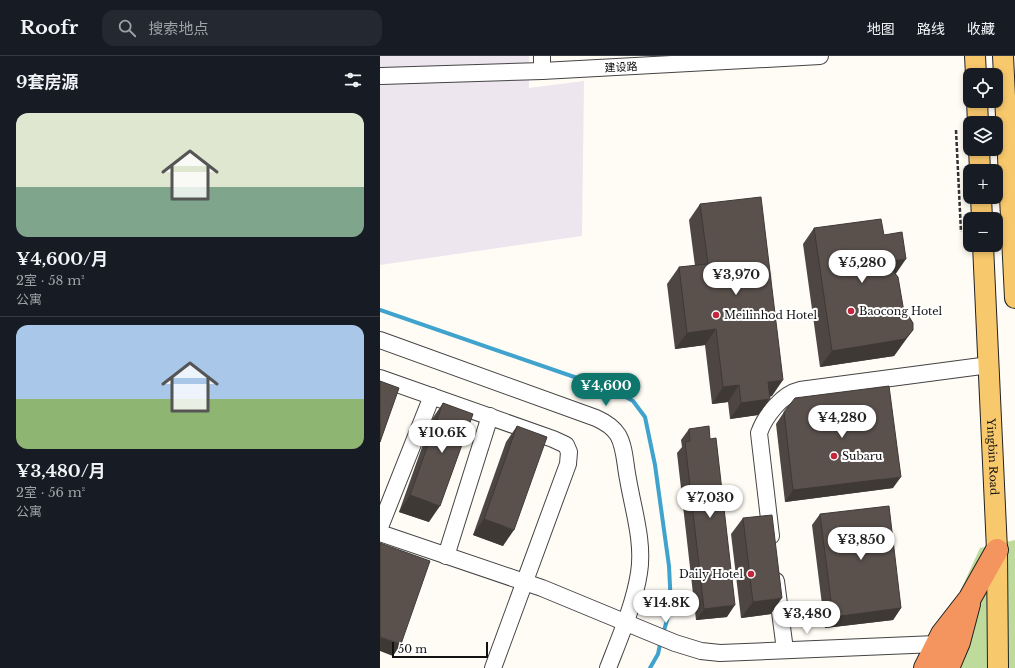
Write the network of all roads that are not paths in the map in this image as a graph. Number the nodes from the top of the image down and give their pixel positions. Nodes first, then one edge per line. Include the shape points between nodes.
1 (820, 56) edge
2 (975, 56) edge
3 (1003, 56) edge
4 (542, 64) edge
5 (976, 68) edge
6 (381, 76) dead end
7 (984, 252) edge
8 (1015, 298) edge
9 (380, 340) edge
10 (989, 365) junction
11 (380, 378) edge
12 (432, 396) junction
13 (490, 416) junction
14 (380, 527) edge
15 (380, 533) edge
16 (996, 550) junction
17 (446, 556) junction
18 (524, 583) junction
19 (970, 598) junction
20 (626, 623) junction
21 (936, 644) junction
22 (785, 650) junction
23 (493, 668) edge
24 (608, 668) edge
25 (925, 668) edge
26 (948, 668) edge
27 (998, 668) edge

1 - 4 street, 建设路
2 - 5 main road
3 - 8 main road
4 - 6 street, 建设路
7 - 10 main road, Yingbin Road
9 - 20 street via 596,418 611,426 617,434 624,456 640,551 639,572
10 - 16 main road, Yingbin Road
10 - 22 street via 800,390 786,396 765,421 759,433
11 - 12 street
12 - 13 street
12 - 14 street
13 - 17 street
13 - 18 street via 566,444 569,452 568,464
15 - 17 street
16 - 19 highway
16 - 27 main road, Yingbin Road
17 - 18 street
18 - 20 street
18 - 23 street
19 - 21 highway
19 - 26 highway via 959,642
20 - 22 street via 675,643 701,650 720,653
20 - 24 street
21 - 22 street
21 - 25 highway

